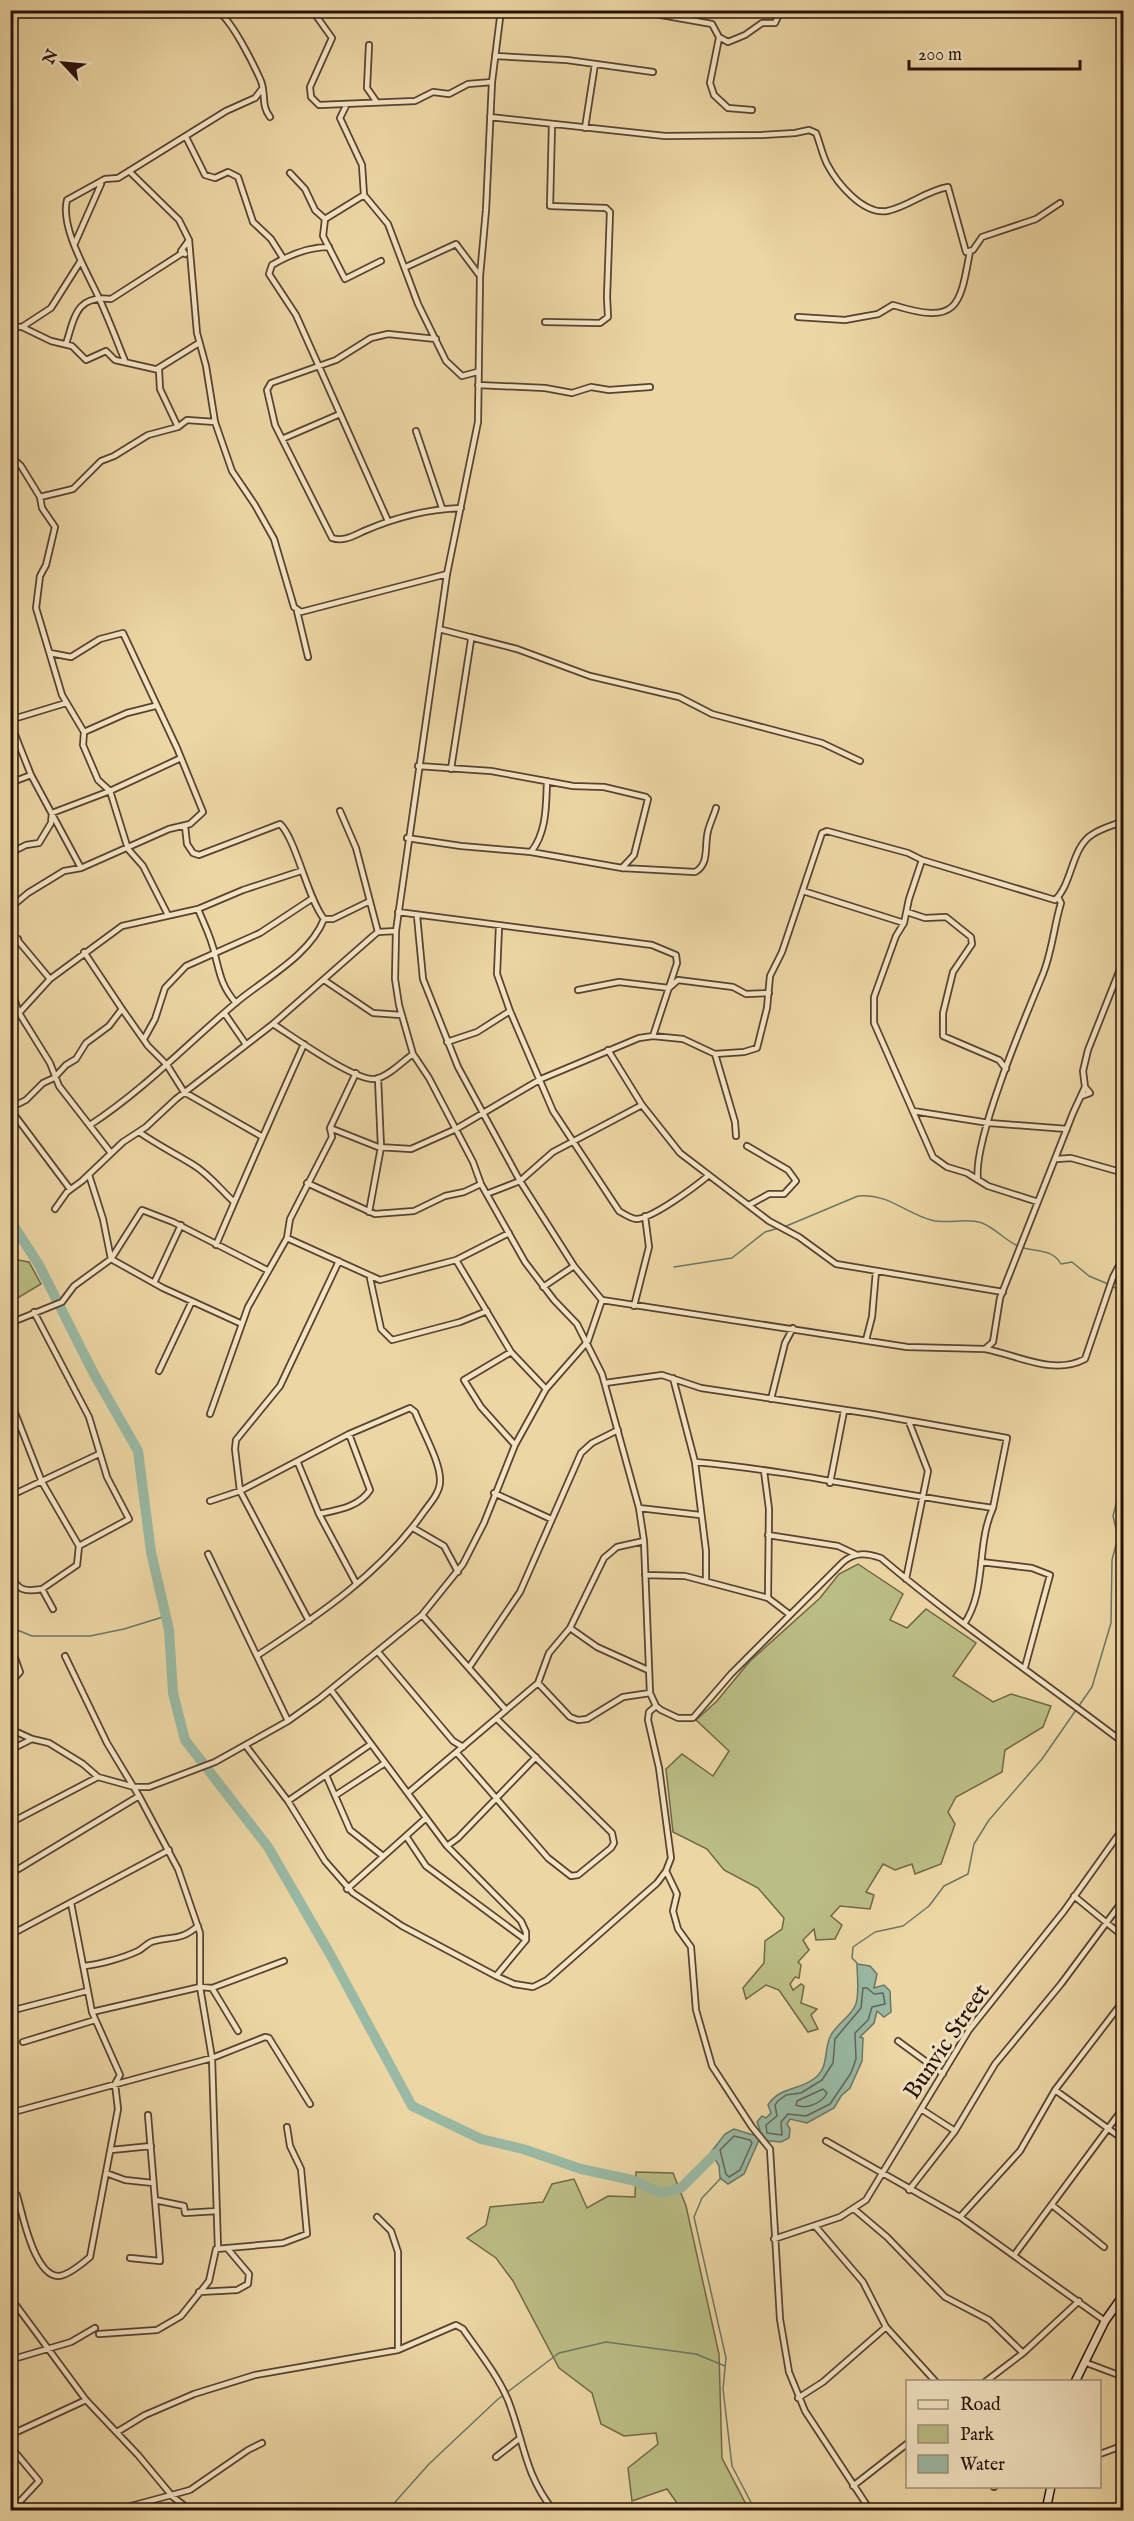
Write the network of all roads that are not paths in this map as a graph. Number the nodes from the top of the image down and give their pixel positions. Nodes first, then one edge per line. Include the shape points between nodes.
1 (216, 10) edge
2 (312, 10) edge
3 (501, 10) edge
4 (633, 10) edge
5 (781, 10) edge
6 (719, 37) junction
7 (369, 45) dead end
8 (495, 56) junction
9 (595, 64) junction
10 (653, 72) dead end
11 (492, 82) junction
12 (262, 89) junction
13 (376, 101) junction
14 (347, 104) junction
15 (337, 105) junction
16 (752, 110) dead end
17 (342, 113) junction
18 (270, 117) dead end
19 (490, 117) junction
20 (552, 124) junction
21 (585, 128) junction
22 (186, 137) junction
23 (129, 171) junction
24 (290, 173) dead end
25 (105, 179) junction
26 (364, 195) junction
27 (1060, 203) dead end
28 (325, 219) junction
29 (323, 236) junction
30 (75, 243) junction
31 (317, 247) junction
32 (329, 247) junction
33 (970, 251) junction
34 (186, 254) junction
35 (283, 258) junction
36 (381, 261) dead end
37 (80, 262) junction
38 (406, 267) junction
39 (480, 276) junction
40 (99, 296) junction
41 (798, 316) dead end
42 (545, 322) dead end
43 (11, 325) edge
44 (22, 327) junction
45 (436, 339) junction
46 (199, 343) junction
47 (66, 344) junction
48 (125, 361) junction
49 (319, 365) junction
50 (157, 369) junction
51 (477, 372) junction
52 (478, 386) junction
53 (650, 387) dead end
54 (340, 414) junction
55 (216, 422) junction
56 (178, 426) junction
57 (416, 431) dead end
58 (282, 439) junction
59 (10, 456) edge
60 (40, 497) junction
61 (442, 508) junction
62 (461, 508) junction
63 (388, 521) junction
64 (447, 574) junction
65 (297, 610) junction
66 (439, 629) junction
67 (470, 637) junction
68 (50, 653) junction
69 (308, 657) dead end
70 (66, 703) junction
71 (155, 706) junction
72 (10, 721) edge
73 (84, 732) junction
74 (181, 758) junction
75 (860, 760) dead end
76 (418, 766) junction
77 (451, 769) junction
78 (31, 776) junction
79 (547, 781) junction
80 (10, 783) edge
81 (110, 791) junction
82 (716, 808) dead end
83 (340, 811) dead end
84 (52, 813) junction
85 (1124, 821) edge
86 (185, 826) junction
87 (407, 837) junction
88 (128, 849) junction
89 (531, 852) junction
90 (10, 853) edge
91 (922, 860) junction
92 (622, 867) junction
93 (81, 868) junction
94 (301, 871) junction
95 (803, 891) junction
96 (1058, 897) junction
97 (313, 898) junction
98 (370, 901) junction
99 (10, 908) edge
100 (198, 909) junction
101 (398, 912) junction
102 (908, 912) junction
103 (168, 915) junction
104 (417, 916) junction
105 (324, 919) junction
106 (904, 924) junction
107 (499, 926) junction
108 (10, 931) edge
109 (396, 931) junction
110 (378, 932) junction
111 (18, 939) junction
112 (10, 945) edge
113 (84, 952) junction
114 (215, 955) junction
115 (1124, 959) edge
116 (50, 980) junction
117 (324, 980) junction
118 (10, 986) edge
119 (669, 988) junction
120 (578, 990) dead end
121 (769, 993) junction
122 (236, 1003) junction
123 (122, 1009) junction
124 (510, 1011) junction
125 (19, 1013) junction
126 (225, 1014) junction
127 (401, 1015) junction
128 (273, 1023) junction
129 (653, 1036) junction
130 (144, 1040) junction
131 (447, 1042) junction
132 (245, 1043) junction
133 (304, 1044) junction
134 (608, 1050) junction
135 (414, 1054) junction
136 (715, 1054) junction
137 (166, 1065) junction
138 (1006, 1069) junction
139 (356, 1073) junction
140 (54, 1078) junction
141 (378, 1078) junction
142 (541, 1079) junction
143 (184, 1092) junction
144 (642, 1105) junction
145 (10, 1109) edge
146 (913, 1111) junction
147 (484, 1112) junction
148 (989, 1124) junction
149 (90, 1125) junction
150 (330, 1128) junction
151 (456, 1129) junction
152 (1067, 1130) junction
153 (139, 1132) junction
154 (261, 1136) junction
155 (736, 1136) dead end
156 (574, 1140) junction
157 (747, 1146) dead end
158 (381, 1148) junction
159 (111, 1153) junction
160 (1057, 1159) junction
161 (1124, 1162) edge
162 (1122, 1172) edge
163 (89, 1175) junction
164 (709, 1175) junction
165 (978, 1180) junction
166 (520, 1181) junction
167 (307, 1183) junction
168 (481, 1184) junction
169 (70, 1189) junction
170 (489, 1193) junction
171 (234, 1202) junction
172 (1038, 1202) junction
173 (749, 1205) junction
174 (55, 1209) dead end
175 (369, 1212) junction
176 (645, 1216) junction
177 (181, 1226) junction
178 (509, 1233) junction
179 (287, 1238) junction
180 (216, 1245) junction
181 (1124, 1256) edge
182 (111, 1259) junction
183 (456, 1260) junction
184 (339, 1261) junction
185 (574, 1266) junction
186 (267, 1270) junction
187 (876, 1271) junction
188 (370, 1278) junction
189 (154, 1283) junction
190 (543, 1287) junction
191 (1002, 1292) junction
192 (602, 1300) junction
193 (192, 1301) junction
194 (634, 1306) junction
195 (487, 1311) junction
196 (34, 1312) junction
197 (10, 1323) edge
198 (242, 1324) junction
199 (793, 1328) junction
200 (866, 1340) junction
201 (588, 1341) junction
202 (985, 1349) junction
203 (511, 1352) junction
204 (159, 1371) dead end
205 (673, 1378) junction
206 (605, 1383) junction
207 (546, 1389) junction
208 (771, 1399) junction
209 (10, 1400) edge
210 (844, 1411) junction
211 (210, 1414) dead end
212 (909, 1422) junction
213 (618, 1430) junction
214 (349, 1434) junction
215 (608, 1435) junction
216 (620, 1438) junction
217 (515, 1445) junction
218 (99, 1454) junction
219 (298, 1462) junction
220 (694, 1462) junction
221 (764, 1471) junction
222 (42, 1482) junction
223 (830, 1483) junction
224 (240, 1491) junction
225 (494, 1492) junction
226 (10, 1496) edge
227 (924, 1497) junction
228 (210, 1501) dead end
229 (639, 1508) junction
230 (993, 1508) junction
231 (319, 1514) junction
232 (700, 1515) junction
233 (551, 1519) junction
234 (413, 1528) junction
235 (768, 1535) junction
236 (644, 1541) junction
237 (79, 1546) junction
238 (208, 1554) dead end
239 (856, 1554) junction
240 (981, 1563) junction
241 (458, 1572) junction
242 (10, 1573) edge
243 (645, 1575) junction
244 (906, 1579) junction
245 (706, 1581) junction
246 (356, 1583) junction
247 (42, 1589) junction
248 (768, 1598) junction
249 (53, 1609) dead end
250 (789, 1614) junction
251 (422, 1615) junction
252 (309, 1622) junction
253 (964, 1624) junction
254 (570, 1628) junction
255 (10, 1644) edge
256 (378, 1652) junction
257 (258, 1655) junction
258 (65, 1656) dead end
259 (470, 1666) junction
260 (1025, 1667) junction
261 (648, 1670) junction
262 (10, 1683) edge
263 (538, 1683) junction
264 (331, 1690) junction
265 (650, 1693) junction
266 (656, 1706) junction
267 (506, 1710) junction
268 (497, 1719) junction
269 (288, 1721) junction
270 (10, 1729) edge
271 (32, 1739) junction
272 (1124, 1743) edge
273 (371, 1744) junction
274 (246, 1746) junction
275 (463, 1747) junction
276 (10, 1750) edge
277 (457, 1753) junction
278 (536, 1757) junction
279 (385, 1763) junction
280 (326, 1775) junction
281 (98, 1777) junction
282 (134, 1787) junction
283 (408, 1793) junction
284 (336, 1795) junction
285 (139, 1796) junction
286 (497, 1796) junction
287 (288, 1801) junction
288 (426, 1818) junction
289 (10, 1823) edge
290 (1124, 1827) edge
291 (406, 1836) junction
292 (447, 1846) junction
293 (169, 1850) junction
294 (383, 1856) junction
295 (666, 1871) junction
296 (10, 1874) edge
297 (347, 1888) junction
298 (1074, 1896) junction
299 (1124, 1899) edge
300 (71, 1903) junction
301 (1104, 1923) junction
302 (198, 1926) junction
303 (10, 1935) edge
304 (1124, 1937) edge
305 (526, 1940) junction
306 (284, 1961) dead end
307 (85, 1966) junction
308 (496, 1976) junction
309 (200, 1987) junction
310 (212, 1988) junction
311 (87, 1991) junction
312 (1124, 2000) edge
313 (10, 2011) edge
314 (92, 2012) junction
315 (95, 2020) junction
316 (238, 2031) dead end
317 (898, 2041) dead end
318 (23, 2042) dead end
319 (212, 2058) junction
320 (943, 2074) junction
321 (115, 2084) junction
322 (1055, 2090) junction
323 (310, 2104) dead end
324 (1124, 2107) edge
325 (921, 2109) junction
326 (10, 2113) edge
327 (148, 2115) dead end
328 (287, 2127) dead end
329 (1107, 2129) junction
330 (955, 2131) junction
331 (1124, 2140) edge
332 (826, 2142) dead end
333 (151, 2146) junction
334 (111, 2150) junction
335 (106, 2173) junction
336 (882, 2174) junction
337 (153, 2182) junction
338 (10, 2190) edge
339 (909, 2190) junction
340 (155, 2199) junction
341 (1052, 2205) junction
342 (854, 2209) junction
343 (217, 2211) junction
344 (377, 2217) dead end
345 (960, 2217) junction
346 (816, 2227) junction
347 (774, 2239) junction
348 (1104, 2247) dead end
349 (227, 2248) junction
350 (218, 2249) junction
351 (1015, 2254) junction
352 (130, 2258) dead end
353 (198, 2292) junction
354 (1124, 2294) edge
355 (10, 2297) edge
356 (1079, 2301) junction
357 (1114, 2309) junction
358 (1124, 2314) edge
359 (1106, 2321) junction
360 (886, 2326) junction
361 (95, 2328) dead end
362 (99, 2334) dead end
363 (46, 2348) junction
364 (398, 2350) junction
365 (1023, 2353) junction
366 (10, 2360) edge
367 (1084, 2362) junction
368 (1124, 2378) edge
369 (934, 2380) edge
370 (988, 2380) edge
371 (1076, 2380) edge
372 (798, 2398) junction
373 (86, 2400) junction
374 (117, 2433) junction
375 (10, 2434) edge
376 (519, 2439) junction
377 (262, 2443) dead end
378 (906, 2445) edge
379 (1124, 2445) edge
380 (10, 2446) edge
381 (1101, 2454) edge
382 (496, 2457) dead end
383 (853, 2486) junction
384 (1051, 2488) edge
385 (173, 2497) junction
386 (12, 2511) edge
387 (116, 2511) edge
388 (190, 2511) edge
389 (553, 2511) edge
390 (870, 2511) edge
391 (1046, 2511) edge

1 - 12 street via 236,33
2 - 15 street via 332,41 309,93 319,105
3 - 8 street
4 - 6 street via 712,24
5 - 6 street via 775,23 757,25 735,40 724,42
6 - 16 street via 710,83 714,95 728,108
7 - 13 street via 367,88
8 - 9 street
8 - 11 street
9 - 10 street
9 - 21 street
11 - 13 street via 471,83 449,94 433,92 415,101
11 - 19 street
12 - 18 street via 263,104
12 - 22 street via 255,98
13 - 14 street
14 - 15 street
14 - 17 street
15 - 17 street
17 - 26 street via 340,118 362,165
19 - 20 street
19 - 39 street
20 - 21 street
20 - 42 street via 550,206 606,208 610,212 609,308 608,317 600,323
21 - 33 street via 692,137 809,130 816,133 831,171 848,192 873,211 887,211 930,190 948,187 960,236 966,252
22 - 23 street
22 - 35 street via 205,175 215,178 228,172 238,177 253,222
23 - 25 street via 118,178
23 - 34 street via 179,220 189,240
24 - 28 street
25 - 30 street via 95,193
25 - 30 street via 67,201 67,222
26 - 28 street
26 - 38 street via 388,224
27 - 33 street via 1036,219 982,237
28 - 29 street
29 - 31 street
29 - 32 street
30 - 37 street
31 - 32 street
31 - 35 street
32 - 36 street via 345,279
33 - 41 street via 957,301 954,307 942,312 920,312 893,305 878,314 845,320
34 - 40 street via 111,299
34 - 46 street
35 - 49 street via 272,265 269,274 296,315
37 - 40 street
37 - 44 street via 51,308
38 - 39 street via 456,244
38 - 45 street via 418,304
39 - 51 street
40 - 47 street via 80,307
40 - 48 street
43 - 44 street
44 - 47 street
45 - 49 street via 388,334 371,338 336,360
45 - 51 street via 446,361 462,376
46 - 50 street
46 - 55 street
47 - 48 street via 86,360 106,351 115,360
48 - 50 street
49 - 54 street
49 - 58 street via 268,387 273,418
50 - 56 street via 161,372 159,390
51 - 52 street
52 - 53 street via 573,393 591,387
52 - 62 street via 478,422
54 - 58 street
54 - 63 street
55 - 56 street via 187,420
55 - 65 street via 234,475 274,539 291,603
56 - 60 street via 148,435 101,461 73,489
57 - 61 street
58 - 63 street via 332,538 346,539
59 - 60 street
60 - 68 street via 42,508 55,527 40,576 36,608
61 - 62 street
61 - 63 street
62 - 64 street
64 - 65 street
64 - 66 street
65 - 69 street
66 - 67 street
66 - 76 street
67 - 75 street via 517,649 590,676 679,697 712,714 822,743
67 - 77 street
68 - 70 street
68 - 71 street via 71,657 100,639 123,633
70 - 72 street
70 - 73 street
71 - 73 street via 127,713
71 - 74 street
72 - 78 street
73 - 81 street via 83,745 98,780
74 - 81 street
74 - 86 street via 203,810 202,815
76 - 77 street
76 - 87 street
77 - 79 street via 484,770
78 - 80 street
78 - 84 street
79 - 89 street via 540,837
79 - 92 street via 604,787 648,799 634,855
81 - 84 street
81 - 88 street
82 - 92 street via 700,870
83 - 98 street via 353,840
84 - 90 street via 51,823 39,843
84 - 93 street
85 - 96 street via 1086,840
86 - 88 street via 169,829
86 - 94 street via 189,848 200,855 280,824
87 - 89 street
87 - 101 street
88 - 93 street
88 - 103 street via 143,866
89 - 92 street
91 - 95 street via 824,831
91 - 96 street via 1052,899
91 - 102 street
93 - 99 street via 54,876
94 - 97 street
94 - 100 street
95 - 106 street
95 - 121 street via 771,976
96 - 138 street via 1061,903 1044,972
97 - 105 street
97 - 114 street via 260,933
98 - 105 street via 333,919
98 - 110 street
100 - 103 street
100 - 114 street
101 - 104 street
101 - 109 street
102 - 106 street
102 - 138 street via 925,918 946,917 971,938 972,944 951,979 943,1013 944,1036 999,1060
103 - 113 street via 122,926
104 - 107 street
104 - 131 street via 423,979
105 - 122 street via 306,945
106 - 146 street via 874,997 872,1015
107 - 119 street via 657,946 678,959
107 - 124 street via 497,975
108 - 111 street
109 - 110 street
109 - 127 street via 395,979
110 - 117 street
111 - 112 street
111 - 116 street
113 - 116 street
113 - 123 street
114 - 122 street via 218,974
114 - 130 street via 186,966 165,987
115 - 152 street via 1088,1050 1083,1071 1085,1087
116 - 125 street
117 - 127 street via 373,1013
117 - 128 street
118 - 125 street
119 - 120 street via 619,982
119 - 121 street via 678,980 733,987 746,994
119 - 129 street
121 - 136 street via 757,1048
122 - 126 street
123 - 130 street
123 - 140 street
124 - 131 street via 477,1032
124 - 142 street
125 - 140 street via 50,1063
126 - 132 street
126 - 137 street
127 - 135 street
128 - 132 street
128 - 133 street
129 - 134 street
129 - 136 street via 683,1039
130 - 137 street
131 - 147 street
132 - 143 street
133 - 139 street
133 - 154 street
134 - 142 street
134 - 144 street
135 - 141 street
135 - 151 street
136 - 155 street
137 - 143 street
137 - 149 street via 134,1096
138 - 148 street
139 - 141 street
139 - 150 street
140 - 145 street
140 - 149 street
141 - 158 street
142 - 147 street
142 - 156 street via 553,1111
143 - 153 street
143 - 154 street
144 - 156 street
144 - 164 street via 680,1153
145 - 169 street
146 - 148 street
146 - 165 street via 938,1162
147 - 151 street
147 - 166 street
148 - 152 street
148 - 165 street via 977,1167
149 - 159 street
150 - 158 street
150 - 167 street via 332,1137
151 - 158 street via 411,1149
151 - 168 street
152 - 160 street
153 - 159 street
153 - 171 street via 192,1164
154 - 171 street
156 - 166 street via 545,1158
156 - 176 street via 619,1211 634,1219
157 - 173 street via 788,1170 795,1182 783,1194 769,1194
158 - 175 street
159 - 163 street
160 - 162 street via 1071,1158
160 - 172 street
161 - 162 street
163 - 169 street
163 - 182 street
164 - 173 street
164 - 176 street via 682,1198
165 - 172 street via 996,1190
166 - 170 street
166 - 185 street
167 - 175 street
167 - 179 street via 290,1219
168 - 170 street
168 - 175 street via 414,1211
169 - 174 street
170 - 178 street
171 - 180 street
172 - 191 street
173 - 187 street via 836,1264
176 - 194 street via 649,1247
177 - 180 street
177 - 182 street via 142,1210
177 - 189 street
178 - 183 street
178 - 190 street
179 - 184 street
179 - 186 street
180 - 186 street
181 - 202 street via 1113,1276 1085,1359 1070,1367
182 - 189 street
182 - 196 street via 74,1286 62,1302
183 - 188 street via 380,1280
183 - 195 street
184 - 188 street
184 - 224 street via 280,1386 236,1440
185 - 190 street
185 - 192 street
186 - 198 street
187 - 191 street
187 - 200 street
188 - 195 street via 381,1329 392,1340
189 - 193 street
190 - 201 street
191 - 202 street via 993,1342
192 - 194 street
192 - 201 street
193 - 198 street
193 - 204 street
194 - 199 street
195 - 203 street
196 - 197 street
196 - 218 street via 89,1417
198 - 211 street
199 - 200 street
199 - 208 street via 785,1343
200 - 202 street via 907,1347
201 - 206 street
201 - 207 street
203 - 207 street
203 - 217 street via 464,1380 481,1407
205 - 206 street via 651,1375
205 - 208 street via 701,1388
205 - 220 street
206 - 213 street
207 - 217 street
208 - 210 street
209 - 222 street
210 - 212 street
210 - 223 street
212 - 227 street via 928,1466
212 - 230 street via 1007,1438
213 - 215 street
213 - 216 street
214 - 219 street
214 - 231 street via 370,1490 351,1506
214 - 234 street via 403,1409 410,1408 415,1413 440,1473 440,1483
215 - 216 street
215 - 233 street via 581,1453
216 - 229 street
217 - 225 street
218 - 222 street
218 - 237 street via 129,1519
219 - 224 street
219 - 231 street
220 - 221 street
220 - 232 street
221 - 223 street
221 - 235 street
222 - 226 street
222 - 237 street
223 - 227 street
224 - 228 street
224 - 252 street
225 - 233 street
225 - 241 street via 477,1539
227 - 230 street
227 - 244 street
229 - 232 street
229 - 236 street
230 - 240 street via 984,1530
231 - 246 street
232 - 245 street
233 - 259 street via 520,1592
234 - 241 street via 444,1546
234 - 246 street via 383,1562
235 - 239 street via 838,1546
235 - 248 street
236 - 243 street
236 - 254 street via 617,1547 604,1558
237 - 247 street via 78,1565
238 - 257 street
239 - 244 street via 881,1558
239 - 250 street
240 - 253 street via 972,1611
240 - 260 street via 1032,1568 1050,1575
241 - 251 street
242 - 247 street via 18,1588 26,1592
243 - 245 street
243 - 261 street
244 - 253 street
245 - 248 street
246 - 252 street
247 - 249 street
248 - 250 street
250 - 266 street via 693,1718 678,1718
251 - 256 street
251 - 259 street
252 - 257 street
253 - 260 street
254 - 261 street via 597,1647
254 - 263 street via 549,1653
255 - 262 street via 20,1672
256 - 264 street
256 - 275 street via 453,1741
257 - 269 street
258 - 282 street via 107,1743
259 - 267 street
260 - 272 street
261 - 265 street
263 - 265 street via 570,1717 578,1720 587,1719 622,1697
263 - 267 street
264 - 269 street
264 - 273 street
265 - 266 street
266 - 295 street via 649,1712 648,1720 671,1858
267 - 268 street
268 - 275 street
268 - 278 street
269 - 274 street
270 - 271 street
271 - 276 street
271 - 281 street via 49,1743
273 - 279 street
273 - 280 street
274 - 282 street via 192,1772 149,1787
274 - 287 street
275 - 277 street
277 - 283 street
277 - 286 street
278 - 286 street
278 - 286 street via 612,1833 614,1844 610,1848 578,1875 571,1876 548,1858
279 - 283 street
279 - 284 street
280 - 284 street
280 - 287 street
281 - 282 street
281 - 289 street
282 - 285 street
283 - 288 street
284 - 294 street via 350,1830
285 - 293 street
285 - 296 street
286 - 292 street
287 - 297 street via 320,1855
288 - 291 street
288 - 292 street
290 - 298 street, Bunvic Street
291 - 294 street
291 - 305 street via 426,1866
292 - 305 street via 520,1921
293 - 300 street
293 - 302 street
294 - 297 street
295 - 308 street via 547,1980 525,1987
295 - 347 street via 677,1894 674,1911 678,1929 691,1947 696,2010 712,2066 770,2149
297 - 308 street via 402,1926
298 - 301 street
298 - 320 street, Bunvic Street via 980,2016
299 - 301 street
300 - 303 street
300 - 307 street
301 - 304 street
301 - 330 street via 1061,1984 990,2071
302 - 307 street via 180,1938 154,1941 104,1964
302 - 309 street
305 - 308 street
306 - 310 street
307 - 311 street
309 - 310 street
309 - 314 street
309 - 319 street
310 - 316 street
311 - 313 street
311 - 314 street
312 - 322 street
314 - 315 street
315 - 318 street
315 - 321 street via 119,2070
317 - 320 street
319 - 321 street
319 - 323 street via 268,2038
319 - 343 street
320 - 325 street, Bunvic Street
321 - 326 street
321 - 334 street via 118,2109
322 - 329 street
322 - 345 street via 1020,2151
324 - 329 street
325 - 330 street
325 - 336 street, Bunvic Street
327 - 333 street
328 - 349 street via 290,2146 302,2169 307,2234 289,2241
329 - 331 street
329 - 341 street
330 - 339 street
332 - 336 street
333 - 334 street
333 - 337 street
334 - 335 street
335 - 337 street via 129,2181
335 - 338 street via 93,2251 86,2261 61,2276 46,2269 29,2240 17,2195
336 - 339 street
336 - 342 street, Bunvic Street via 866,2200
337 - 340 street
339 - 345 street
340 - 343 street via 184,2206 185,2213
340 - 352 street via 160,2261
341 - 348 street
341 - 351 street
342 - 346 street, Bunvic Street
342 - 365 street via 945,2297 989,2320
343 - 350 street
344 - 364 street via 391,2231 398,2252
345 - 351 street
346 - 347 street, Bunvic Street
346 - 360 street via 863,2282
347 - 372 street via 782,2339
349 - 350 street
349 - 353 street via 249,2274 248,2284 237,2290
350 - 353 street via 213,2253 209,2281
351 - 356 street
353 - 362 street via 181,2316 157,2330
354 - 357 main road
355 - 363 street
356 - 359 street
356 - 365 street
357 - 358 street
357 - 359 main road
359 - 367 main road
360 - 369 street
360 - 372 street via 823,2382
361 - 363 street via 72,2342
363 - 366 street
363 - 373 street
364 - 374 street via 255,2375 177,2400
364 - 376 street via 456,2325 463,2329 508,2400
365 - 370 street
367 - 368 street
367 - 371 main road
372 - 383 street
373 - 374 street
373 - 375 street
374 - 385 street
376 - 382 street
376 - 389 street via 534,2484
377 - 385 street via 200,2486
378 - 383 street
379 - 381 street
380 - 386 street via 39,2481
383 - 390 street
384 - 391 main road
385 - 387 street
385 - 388 street

